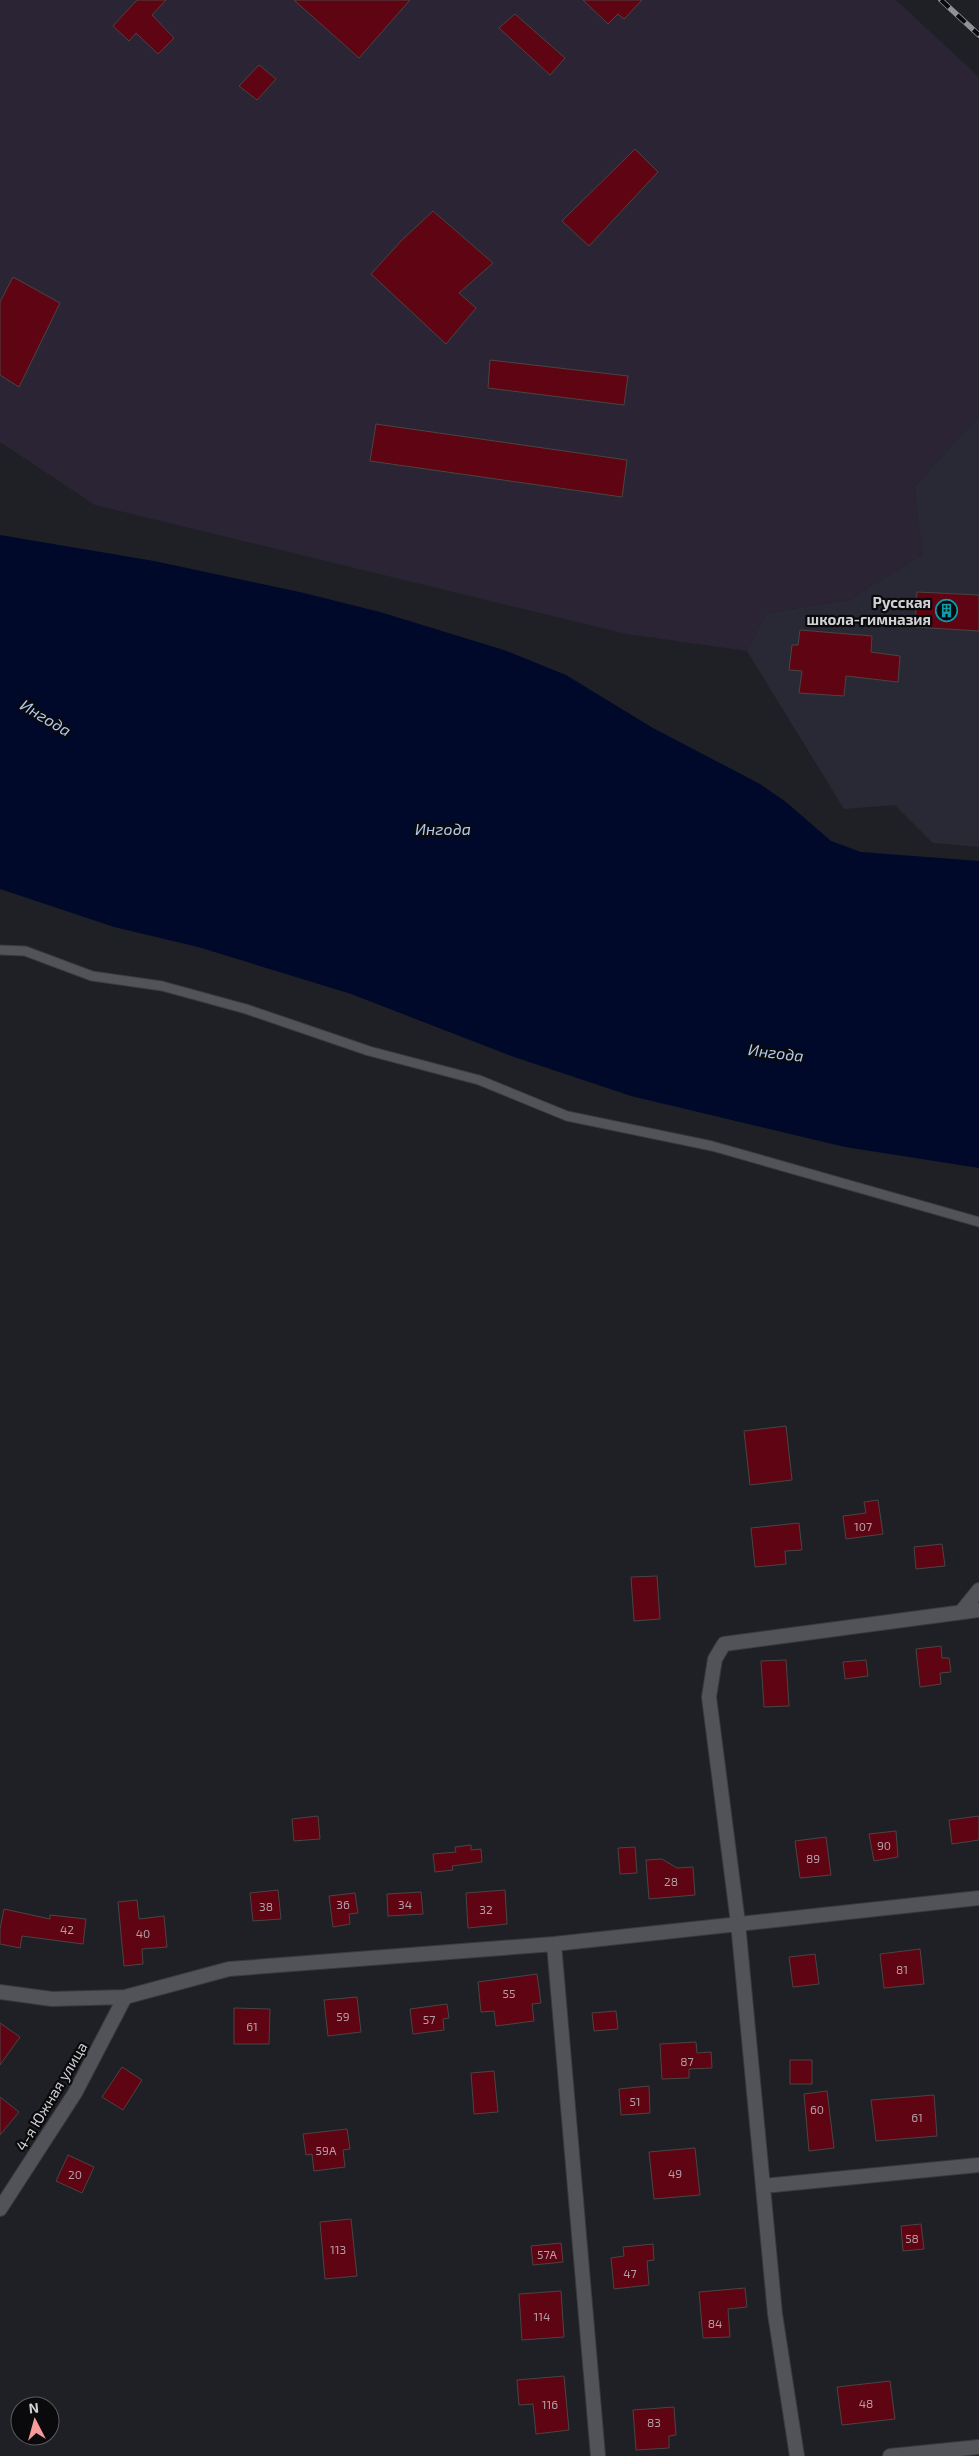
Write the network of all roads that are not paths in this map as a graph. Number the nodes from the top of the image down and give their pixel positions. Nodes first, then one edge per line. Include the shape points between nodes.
1 (0, 950) edge
2 (979, 1222) edge
3 (979, 1590) edge
4 (979, 1610) edge
5 (962, 1611) junction
6 (979, 1898) edge
7 (738, 1923) junction
8 (554, 1944) junction
9 (0, 1992) edge
10 (125, 1997) junction
11 (979, 2165) edge
12 (763, 2186) junction
13 (0, 2209) edge
14 (979, 2448) edge
15 (598, 2456) edge
16 (797, 2456) edge
17 (890, 2456) edge

1 - 2 lane via 25,951 92,976 162,986 246,1009 369,1051 479,1080 568,1116 712,1146
3 - 5 street
4 - 5 street
5 - 7 street via 724,1644 715,1659 709,1697
6 - 7 street
7 - 8 street
7 - 12 street
8 - 10 street via 229,1969
8 - 15 street
9 - 10 street via 52,1999
10 - 13 street, 4-я Южная улица via 75,2093
11 - 12 street
12 - 16 street via 775,2314
14 - 17 street

